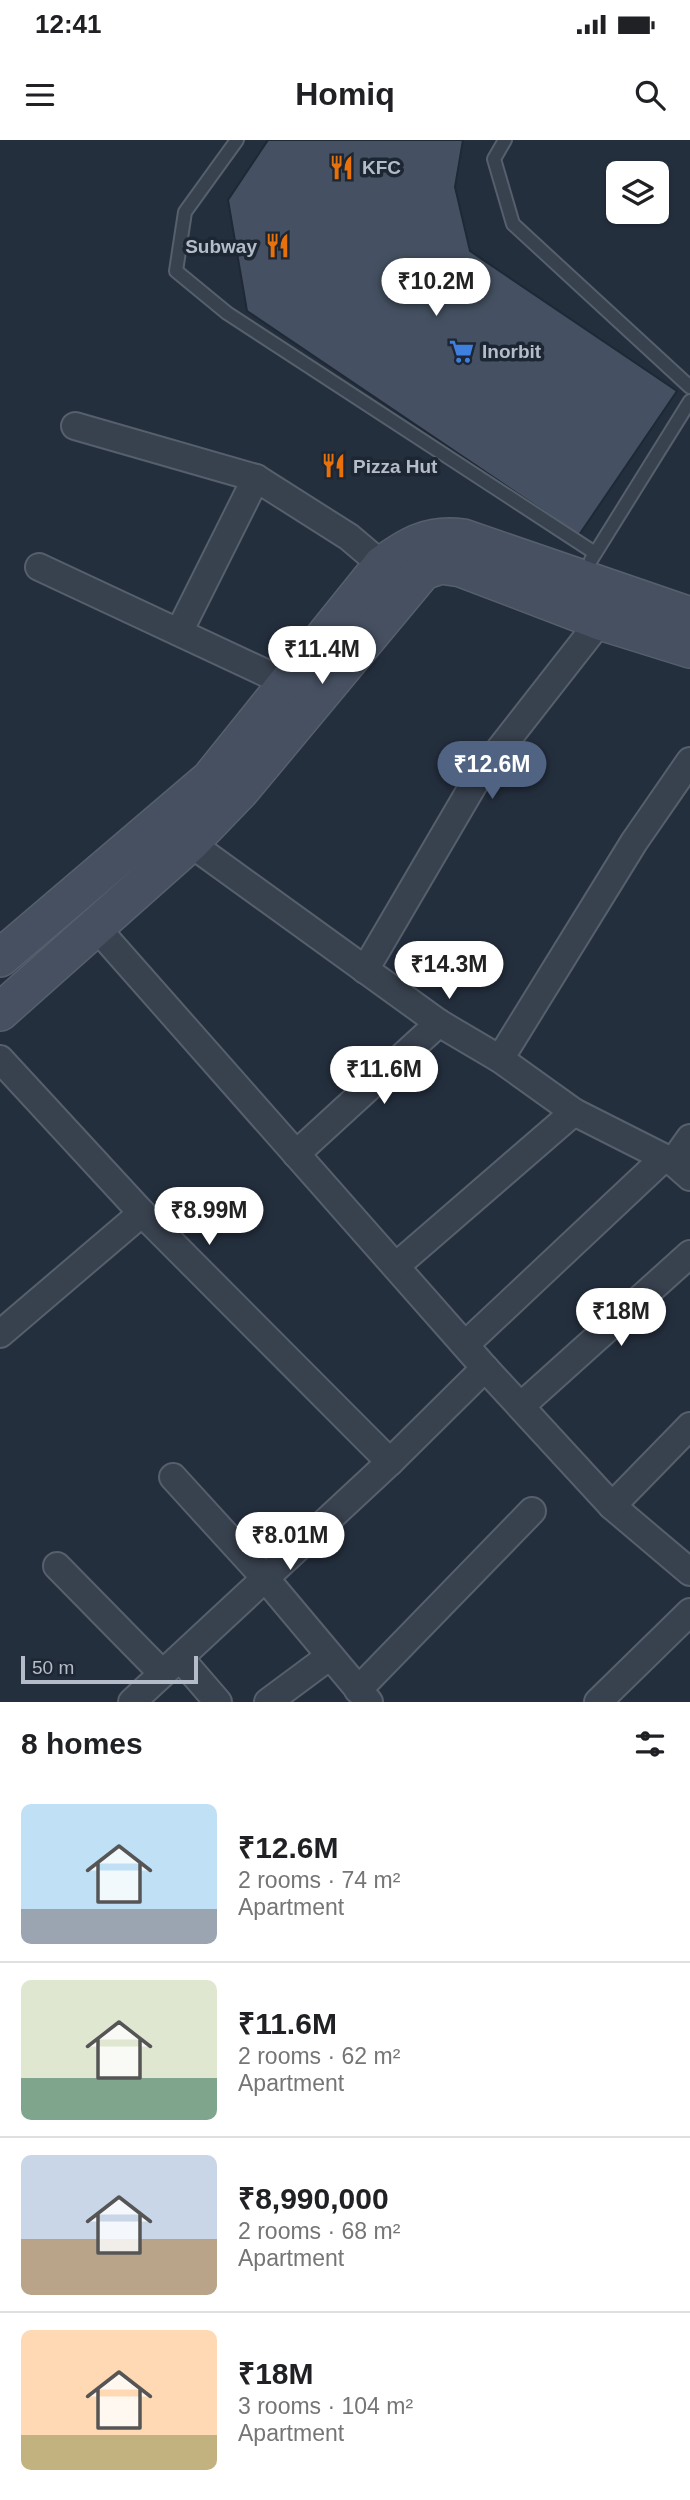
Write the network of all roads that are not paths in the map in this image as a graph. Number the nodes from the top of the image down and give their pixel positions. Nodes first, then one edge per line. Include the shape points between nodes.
1 (237, 140) edge
2 (505, 140) edge
3 (690, 387) edge
4 (690, 401) edge
5 (75, 426) dead end
6 (256, 478) junction
7 (382, 565) junction
8 (39, 567) dead end
9 (597, 586) junction
10 (690, 616) edge
11 (179, 632) junction
12 (690, 649) edge
13 (287, 683) junction
14 (690, 761) edge
15 (190, 843) junction
16 (95, 926) junction
17 (0, 958) edge
18 (365, 970) junction
19 (0, 1012) edge
20 (439, 1023) junction
21 (0, 1059) edge
22 (500, 1059) junction
23 (575, 1112) junction
24 (690, 1138) edge
25 (296, 1154) junction
26 (676, 1166) edge
27 (142, 1213) junction
28 (690, 1254) edge
29 (396, 1266) junction
30 (0, 1334) edge
31 (465, 1345) junction
32 (485, 1368) junction
33 (521, 1406) junction
34 (690, 1426) edge
35 (390, 1462) junction
36 (173, 1477) dead end
37 (612, 1506) junction
38 (532, 1510) dead end
39 (57, 1566) dead end
40 (690, 1572) edge
41 (265, 1578) junction
42 (690, 1612) edge
43 (330, 1656) junction
44 (171, 1665) junction
45 (363, 1696) edge
46 (132, 1702) edge
47 (218, 1702) edge
48 (268, 1702) edge
49 (598, 1702) edge

1 - 9 lane via 185,212 176,271
2 - 3 lane via 494,159 513,224
4 - 9 lane
5 - 6 street
6 - 7 street via 349,537
6 - 11 street
7 - 9 street via 415,543 448,536
7 - 13 street
8 - 11 street
9 - 10 street
9 - 12 street
9 - 15 street via 441,565 423,571 240,791
9 - 18 street
11 - 13 street
13 - 17 street via 210,779
14 - 22 street via 634,842
15 - 16 street
15 - 18 street
16 - 19 street
16 - 25 street
18 - 20 street
20 - 22 street
20 - 25 street
21 - 27 street
22 - 23 street
23 - 26 street
23 - 29 street
24 - 26 street
25 - 29 street
26 - 31 street
27 - 30 street
27 - 35 street
28 - 33 street
29 - 31 street
31 - 32 street
32 - 33 street
32 - 35 street
33 - 37 street
34 - 37 street
35 - 41 street
36 - 41 street
37 - 40 street
38 - 45 street
39 - 44 street
41 - 43 street
41 - 44 street
42 - 49 street
43 - 45 street
43 - 48 street
44 - 46 street
44 - 47 street

